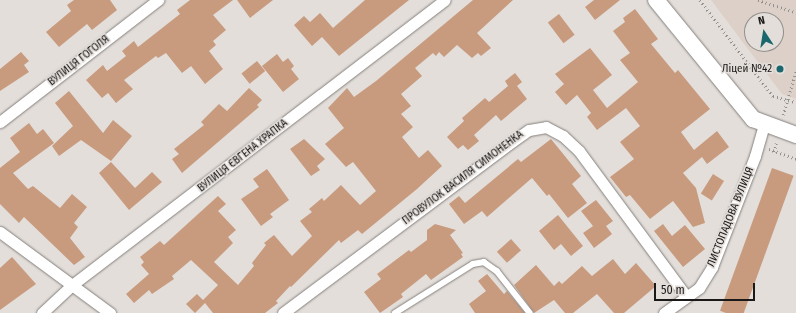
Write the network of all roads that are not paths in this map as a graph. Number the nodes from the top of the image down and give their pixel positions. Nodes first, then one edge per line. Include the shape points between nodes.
1 (158, 0) edge
2 (445, 0) edge
3 (656, 0) edge
4 (0, 122) edge
5 (764, 125) junction
6 (796, 135) edge
7 (0, 232) edge
8 (72, 286) junction
9 (686, 296) junction
10 (295, 310) edge
11 (42, 313) edge
12 (110, 313) edge
13 (283, 313) edge
14 (395, 313) edge
15 (530, 313) edge
16 (664, 313) edge

1 - 4 street, ВУЛИЦЯ ГОГОЛЯ
2 - 8 street, ВУЛИЦЯ ЄВГЕНА ХРАПКА
3 - 5 street via 744,109 753,119
5 - 6 street
5 - 9 street, ЛИСТОПАДОВА ВУЛИЦЯ via 755,156 712,267 699,288
7 - 8 street
8 - 11 street, ВУЛИЦЯ ЄВГЕНА ХРАПКА
8 - 12 street
9 - 10 street, ПРОВУЛОК ВАСИЛЯ СИМОНЕНКА via 578,151 564,136 546,127 529,130 513,141
9 - 16 street, ЛИСТОПАДОВА ВУЛИЦЯ
10 - 13 street, ПРОВУЛОК ВАСИЛЯ СИМОНЕНКА
14 - 15 lane via 473,264 484,262 496,271

